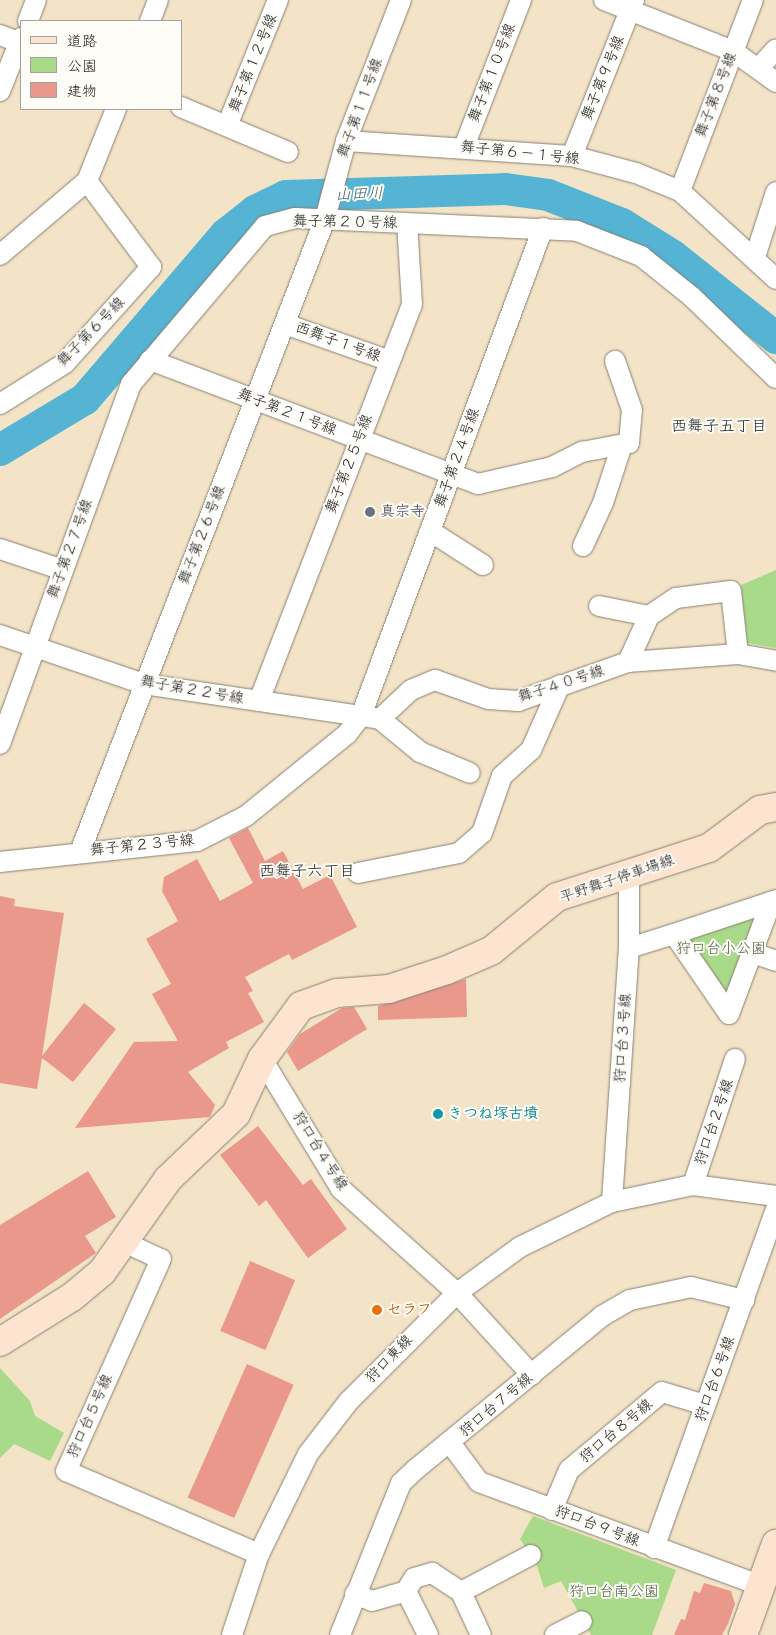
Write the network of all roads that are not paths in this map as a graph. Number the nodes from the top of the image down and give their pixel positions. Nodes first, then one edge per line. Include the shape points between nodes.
1 (36, 0) edge
2 (158, 0) edge
3 (278, 0) edge
4 (401, 0) edge
5 (521, 0) edge
6 (604, 0) edge
7 (754, 0) edge
8 (632, 5) edge
9 (28, 20) edge
10 (150, 20) edge
11 (0, 35) edge
12 (20, 41) edge
13 (20, 43) edge
14 (776, 49) edge
15 (733, 52) junction
16 (760, 68) junction
17 (776, 82) edge
18 (0, 91) edge
19 (182, 107) edge
20 (116, 110) edge
21 (227, 126) junction
22 (346, 141) junction
23 (464, 147) junction
24 (288, 152) dead end
25 (572, 156) junction
26 (87, 181) junction
27 (680, 191) junction
28 (776, 192) edge
29 (325, 219) junction
30 (408, 223) junction
31 (543, 228) junction
32 (0, 255) edge
33 (755, 257) junction
34 (776, 279) edge
35 (285, 324) junction
36 (150, 360) junction
37 (390, 361) junction
38 (615, 361) dead end
39 (776, 378) edge
40 (254, 399) junction
41 (0, 404) edge
42 (358, 440) junction
43 (626, 444) junction
44 (452, 474) junction
45 (430, 530) junction
46 (583, 546) dead end
47 (0, 549) edge
48 (483, 565) dead end
49 (63, 570) junction
50 (599, 606) dead end
51 (649, 616) junction
52 (0, 635) edge
53 (35, 647) junction
54 (738, 654) junction
55 (776, 661) edge
56 (628, 662) junction
57 (144, 684) junction
58 (560, 685) junction
59 (258, 701) junction
60 (370, 718) junction
61 (4, 721) edge
62 (0, 744) edge
63 (470, 773) dead end
64 (776, 807) edge
65 (80, 852) junction
66 (0, 862) edge
67 (358, 873) dead end
68 (629, 874) junction
69 (774, 901) edge
70 (674, 934) junction
71 (629, 948) junction
72 (753, 953) junction
73 (776, 961) edge
74 (735, 1058) dead end
75 (262, 1059) junction
76 (693, 1185) junction
77 (776, 1196) edge
78 (612, 1202) junction
79 (776, 1210) edge
80 (126, 1243) junction
81 (457, 1293) junction
82 (744, 1300) junction
83 (0, 1342) edge
84 (532, 1375) junction
85 (705, 1405) junction
86 (451, 1444) junction
87 (552, 1510) junction
88 (776, 1544) edge
89 (654, 1548) junction
90 (259, 1554) junction
91 (531, 1555) dead end
92 (761, 1586) junction
93 (406, 1592) junction
94 (461, 1592) junction
95 (355, 1594) junction
96 (582, 1621) dead end
97 (345, 1631) edge
98 (232, 1635) edge
99 (428, 1635) edge
100 (481, 1635) edge
101 (555, 1635) edge
102 (743, 1635) edge

1 - 9 street
2 - 10 street
3 - 21 street, 舞子第１２号線
4 - 22 street, 舞子第１１号線
5 - 23 street, 舞子第１０号線
6 - 8 street
7 - 15 street, 舞子第８号線
8 - 15 street
8 - 25 street, 舞子第９号線
11 - 12 street
13 - 18 street
14 - 16 street
15 - 16 street
15 - 27 street, 舞子第８号線
16 - 17 street
19 - 21 street
20 - 26 street
21 - 24 street
22 - 23 street, 舞子第６－１号線
22 - 29 street, 舞子第１１号線
23 - 25 street, 舞子第６－１号線
25 - 27 street, 舞子第６－１号線 via 636,173
26 - 32 street
26 - 41 street, 舞子第６号線 via 151,267 65,363
27 - 33 street, 舞子第６－１号線
28 - 33 street
29 - 30 street, 舞子第２０号線
29 - 35 street, 舞子第２６号線
29 - 36 street, 舞子第２０号線 via 295,218 266,226
30 - 31 street, 舞子第２０号線
30 - 37 street, 舞子第２５号線 via 412,304
31 - 39 street, 舞子第２０号線 via 577,231 641,256 691,296
31 - 44 street, 舞子第２４号線
33 - 34 street, 舞子第６－１号線
35 - 37 street, 西舞子１号線
35 - 40 street, 舞子第２６号線
36 - 40 street, 舞子第２１号線
36 - 49 street, 舞子第２７号線 via 131,384
37 - 42 street, 舞子第２５号線
38 - 43 street via 632,410
40 - 42 street, 舞子第２１号線
40 - 57 street, 舞子第２６号線
42 - 44 street, 舞子第２１号線
42 - 59 street, 舞子第２５号線
43 - 44 street, 舞子第２１号線 via 582,452 552,467 478,484
43 - 46 street
44 - 45 street, 舞子第２４号線
45 - 48 street
45 - 60 street, 舞子第２４号線
47 - 49 street
49 - 53 street, 舞子第２７号線
50 - 51 street
51 - 54 street via 676,598 731,591
51 - 56 street
52 - 53 street, 舞子第２２号線
53 - 57 street, 舞子第２２号線
53 - 61 street, 舞子第２７号線
54 - 55 street, 舞子４０号線
54 - 56 street, 舞子４０号線
56 - 58 street, 舞子４０号線
57 - 59 street, 舞子第２２号線
57 - 65 street, 舞子第２６号線
58 - 60 street, 舞子４０号線 via 518,700 488,699 435,680 411,690
58 - 67 street via 531,750 502,776 482,833 459,853
59 - 60 street, 舞子第２２号線
60 - 63 street via 420,752
60 - 65 street, 舞子第２３号線 via 246,816 197,841
61 - 62 street, 舞子第２７号線
64 - 68 main road, 平野舞子停車場線 via 760,810 709,848
65 - 66 street, 舞子第２３号線
68 - 71 street, 狩口台３号線
68 - 75 main road, 平野舞子停車場線 via 557,897 491,951 447,970 389,989 337,993 301,1006
69 - 70 street
69 - 72 street
70 - 71 street
70 - 72 street via 730,1014
71 - 78 street, 狩口台３号線
72 - 73 street
74 - 76 street, 狩口台２号線
75 - 80 main road, 平野舞子停車場線 via 236,1114 168,1179 142,1211
75 - 81 street, 狩口台４号線 via 340,1189
76 - 77 street, 狩口東線
76 - 78 street, 狩口東線
78 - 81 street, 狩口東線 via 520,1247
79 - 82 street, 狩口台６号線
80 - 83 main road, 平野舞子停車場線 via 72,1297
80 - 90 street, 狩口台５号線 via 161,1259 66,1471
81 - 84 street, 狩口台４号線
81 - 90 street, 狩口東線 via 403,1343 331,1422 308,1454
82 - 84 street, 狩口台７号線 via 691,1287 630,1300 602,1316
82 - 85 street, 狩口台６号線
84 - 86 street, 狩口台７号線
85 - 87 street, 狩口台８号線 via 662,1392 569,1470
85 - 89 street, 狩口台６号線
86 - 87 street, 狩口台９号線 via 479,1482
86 - 95 street, 狩口台７号線 via 401,1483
87 - 89 street, 狩口台９号線
88 - 92 main road
89 - 92 street, 狩口台９号線
90 - 98 street, 狩口東線
91 - 94 street
92 - 102 main road
93 - 94 street via 414,1578 432,1573
93 - 95 street via 372,1601
93 - 99 street
94 - 100 street
95 - 97 street, 狩口台７号線
96 - 101 street

